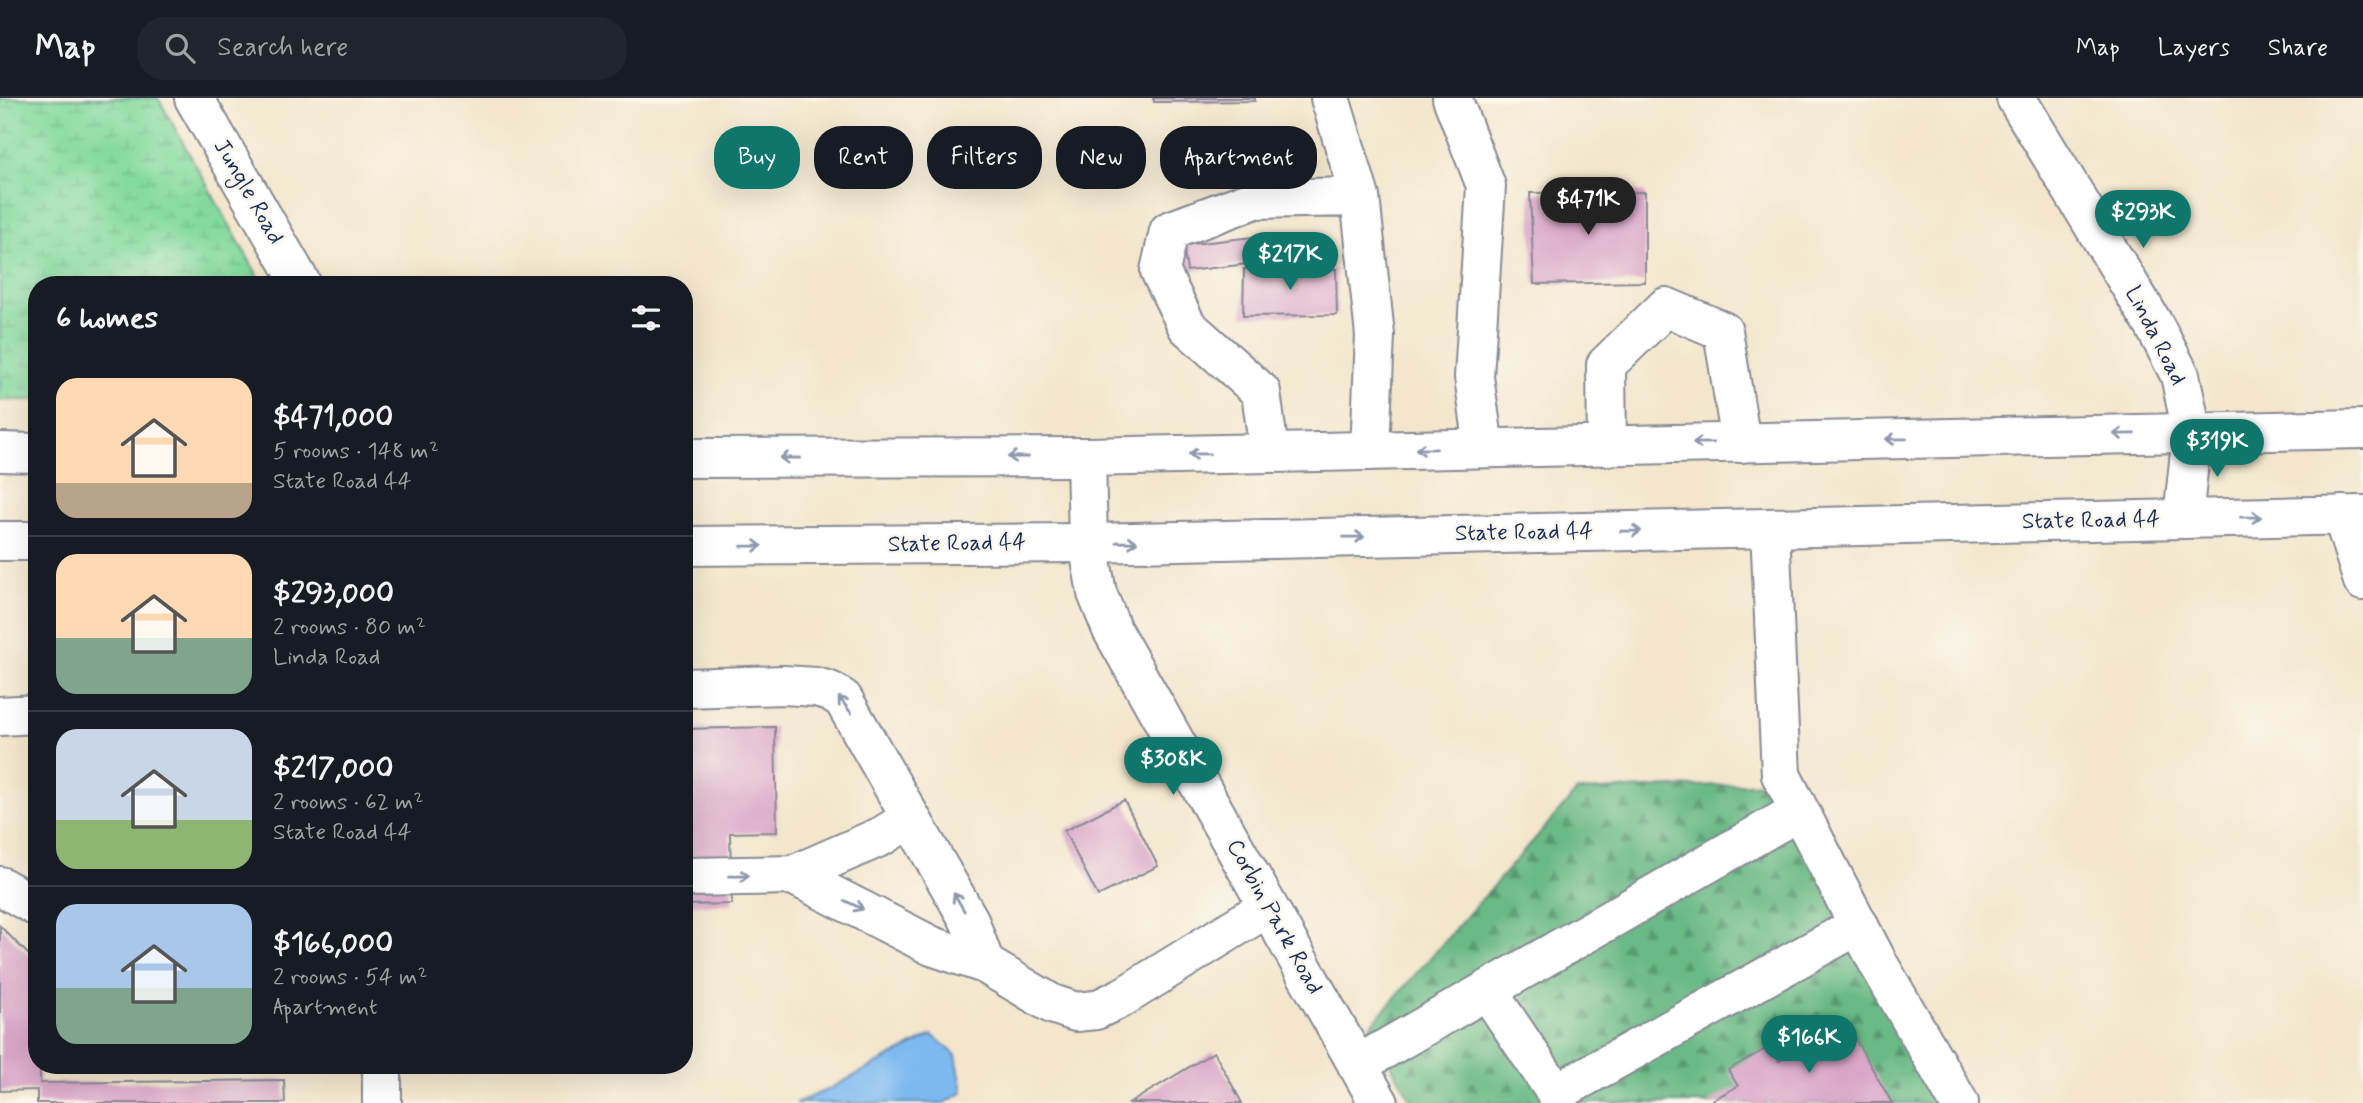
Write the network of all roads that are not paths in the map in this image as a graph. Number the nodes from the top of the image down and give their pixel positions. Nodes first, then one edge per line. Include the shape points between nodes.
1 (194, 98) edge
2 (1330, 98) edge
3 (1452, 98) edge
4 (2016, 98) edge
5 (1360, 197) junction
6 (297, 276) edge
7 (2363, 429) edge
8 (2192, 433) junction
9 (1741, 443) junction
10 (1607, 446) junction
11 (1484, 448) junction
12 (1370, 451) junction
13 (0, 452) edge
14 (28, 453) edge
15 (1269, 453) junction
16 (1086, 457) junction
17 (693, 458) edge
18 (2353, 515) edge
19 (2183, 519) junction
20 (1770, 528) junction
21 (0, 541) edge
22 (28, 541) edge
23 (1088, 543) junction
24 (693, 546) edge
25 (2363, 581) edge
26 (693, 688) edge
27 (28, 714) edge
28 (0, 716) edge
29 (1799, 811) junction
30 (911, 818) junction
31 (793, 875) junction
32 (693, 877) edge
33 (0, 886) edge
34 (28, 902) edge
35 (1268, 907) junction
36 (1859, 925) junction
37 (985, 964) junction
38 (1487, 990) junction
39 (1357, 1065) junction
40 (382, 1074) edge
41 (382, 1103) edge
42 (1379, 1103) edge
43 (1959, 1103) edge

1 - 6 main road, Jungle Road
2 - 5 main road
3 - 11 main road via 1486,187 1474,377
4 - 8 main road, Linda Road via 2154,325 2180,375
5 - 12 main road via 1375,335
5 - 15 main road via 1255,199 1169,231 1160,271 1187,326 1261,392
7 - 8 main road
8 -> 9 main road
8 - 19 main road, Linda Road
9 -> 10 main road
9 - 10 main road via 1723,331 1666,307 1606,365
10 - 11 main road
11 -> 12 main road
12 - 15 main road
13 - 14 main road
15 -> 16 main road
16 -> 17 main road
16 - 23 main road, Corbin Park Road
19 -> 18 main road, State Road 44
18 - 25 main road
19 - 20 main road, State Road 44
23 -> 20 main road, State Road 44
20 - 29 main road via 1781,775
21 - 22 main road
24 -> 23 main road, State Road 44
23 - 35 main road, Corbin Park Road via 1097,593 1112,630
30 -> 26 main road via 843,699 830,691 784,685
27 - 28 main road
29 - 36 main road
29 - 38 main road
30 - 31 main road via 882,836
37 -> 30 main road via 969,920
32 -> 31 main road
31 -> 37 main road via 932,946
33 - 34 main road
35 - 37 main road via 1096,1010 1076,1012 1052,1004
35 - 39 main road, Corbin Park Road
36 - 38 main road via 1556,1093
36 - 43 main road
38 - 39 main road
39 - 42 main road, Corbin Park Road
40 - 41 main road

